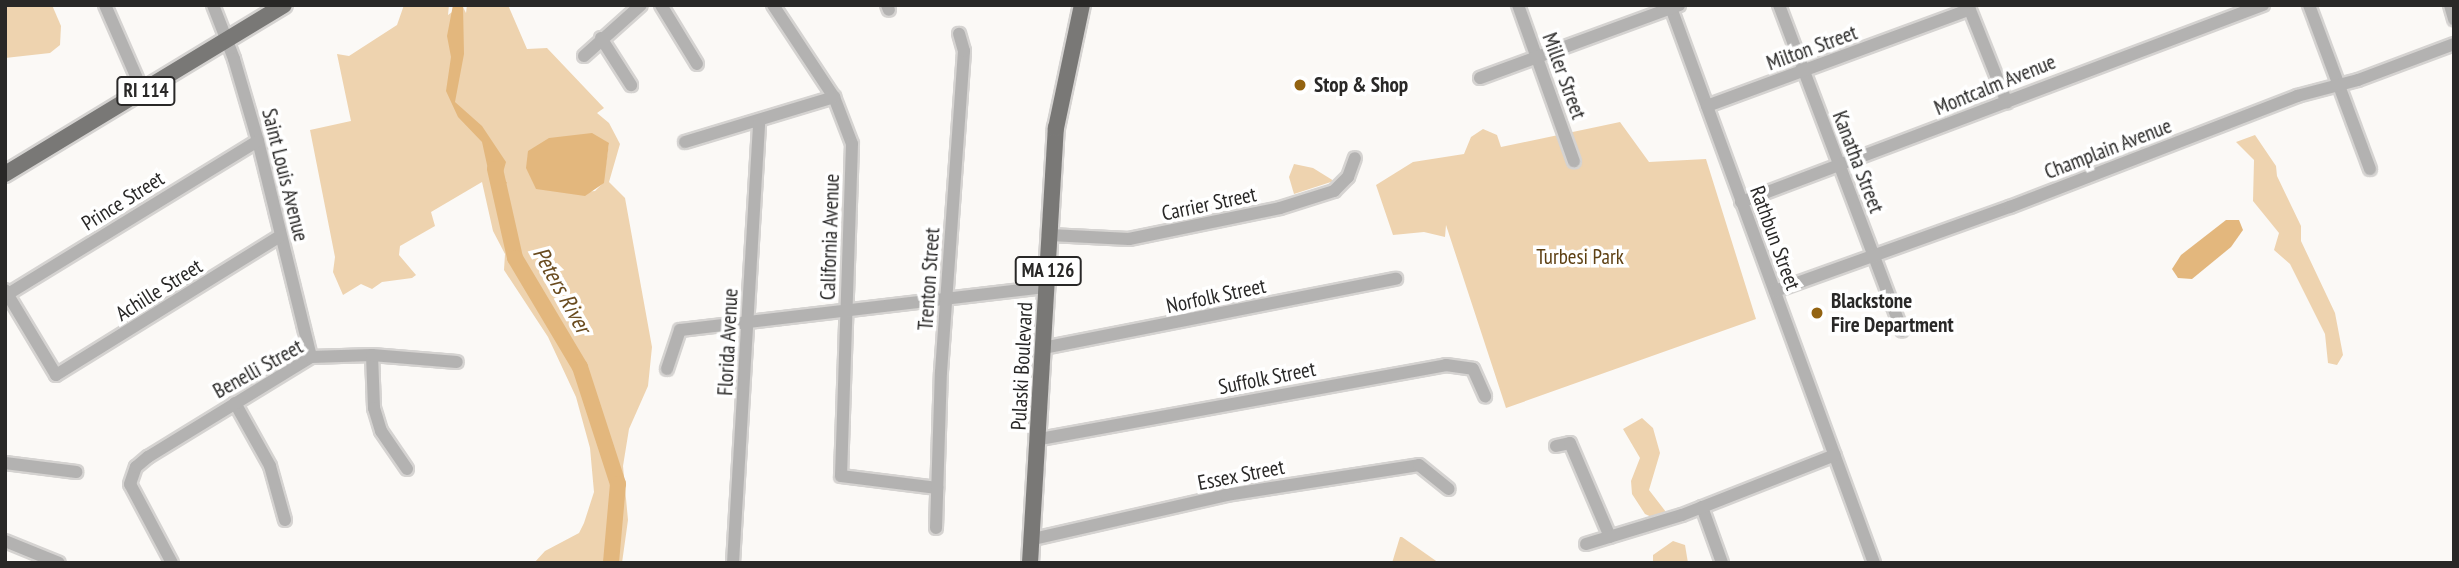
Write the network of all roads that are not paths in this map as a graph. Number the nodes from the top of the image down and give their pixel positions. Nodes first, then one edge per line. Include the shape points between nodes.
1 (105, 5) edge
2 (212, 5) edge
3 (284, 5) edge
4 (641, 5) edge
5 (661, 5) edge
6 (773, 5) edge
7 (1082, 5) edge
8 (1518, 5) edge
9 (1779, 5) edge
10 (2263, 5) edge
11 (2309, 5) edge
12 (2449, 5) edge
13 (1673, 6) edge
14 (1969, 7) edge
15 (2454, 19) edge
16 (958, 34) dead end
17 (601, 38) junction
18 (228, 40) junction
19 (2454, 44) edge
20 (584, 56) dead end
21 (1536, 57) junction
22 (697, 64) dead end
23 (1803, 72) junction
24 (1480, 78) dead end
25 (2337, 83) junction
26 (631, 85) dead end
27 (143, 92) junction
28 (834, 97) junction
29 (2007, 103) junction
30 (1707, 106) junction
31 (759, 123) junction
32 (258, 141) junction
33 (685, 142) dead end
34 (1355, 158) dead end
35 (1574, 161) dead end
36 (1840, 166) junction
37 (2370, 169) dead end
38 (5, 174) edge
39 (1741, 202) junction
40 (1049, 235) junction
41 (281, 236) junction
42 (1874, 257) junction
43 (1396, 279) dead end
44 (1047, 287) junction
45 (1775, 291) junction
46 (7, 292) edge
47 (947, 300) junction
48 (847, 310) junction
49 (748, 322) junction
50 (1902, 331) dead end
51 (1044, 348) junction
52 (372, 355) junction
53 (311, 357) junction
54 (457, 362) dead end
55 (667, 369) dead end
56 (1485, 396) dead end
57 (235, 403) junction
58 (1040, 439) junction
59 (1556, 446) dead end
60 (1835, 456) junction
61 (5, 463) edge
62 (407, 469) dead end
63 (76, 472) dead end
64 (937, 488) junction
65 (1449, 489) dead end
66 (1702, 507) junction
67 (285, 520) dead end
68 (936, 528) dead end
69 (1610, 537) junction
70 (1033, 538) junction
71 (5, 541) edge
72 (1586, 544) dead end
73 (59, 563) edge
74 (172, 563) edge
75 (733, 563) edge
76 (1030, 563) edge
77 (1722, 563) edge
78 (1874, 563) edge

1 - 27 street
2 - 18 street, Saint Louis Avenue
3 - 18 main road, RI 114
4 - 17 street
5 - 22 street
6 - 28 street, California Avenue
7 - 40 main road, Pulaski Boulevard / MA 126 via 1058,115
8 - 21 street, Miller Street
9 - 23 street, Kanatha Street
10 - 29 street, Montcalm Avenue
11 - 25 street
12 - 15 street
13 - 21 street
13 - 30 street, Rathbun Street
14 - 23 street, Milton Street
14 - 29 street
16 - 47 street, Trenton Street via 964,51
17 - 20 street
17 - 26 street
18 - 27 main road, RI 114
18 - 32 street, Saint Louis Avenue
19 - 25 street, Champlain Avenue via 2358,80
21 - 24 street
21 - 35 street, Miller Street
23 - 30 street, Milton Street
23 - 36 street, Kanatha Street
25 - 37 street
25 - 42 street, Champlain Avenue
27 - 38 main road, RI 114
28 - 31 street
28 - 48 street, California Avenue via 852,144
29 - 36 street, Montcalm Avenue
30 - 39 street, Rathbun Street
31 - 33 street
31 - 49 street, Florida Avenue
32 - 41 street, Saint Louis Avenue
32 - 46 street, Prince Street
34 - 40 street, Carrier Street via 1342,184 1303,202 1129,239
36 - 39 street, Montcalm Avenue
36 - 42 street, Kanatha Street
39 - 45 street, Rathbun Street
40 - 44 main road, Pulaski Boulevard / MA 126
41 - 46 street, Achille Street via 56,375
41 - 53 street, Saint Louis Avenue
42 - 45 street, Champlain Avenue
42 - 50 street, Kanatha Street
43 - 51 street, Norfolk Street
44 - 47 street
44 - 51 main road, Pulaski Boulevard / MA 126
45 - 60 street, Rathbun Street
47 - 48 street
47 - 64 street, Trenton Street
48 - 49 street
48 - 64 street, California Avenue via 841,476
49 - 55 street via 680,330
49 - 75 street, Florida Avenue
51 - 58 main road, Pulaski Boulevard / MA 126
52 - 53 street, Benelli Street
52 - 54 street, Benelli Street
52 - 62 street via 374,408 380,431
53 - 57 street, Benelli Street
56 - 58 street, Suffolk Street via 1473,369 1446,365
57 - 67 street via 270,466
57 - 74 street, Benelli Street via 136,467 130,484 134,498
58 - 70 main road, Pulaski Boulevard / MA 126
59 - 69 street via 1570,443
60 - 66 street
60 - 78 street, Rathbun Street
61 - 63 street
64 - 68 street, Trenton Street
65 - 70 street, Essex Street via 1419,465 1226,495
66 - 69 street
66 - 77 street
69 - 72 street
70 - 76 main road, Pulaski Boulevard / MA 126
71 - 73 street

